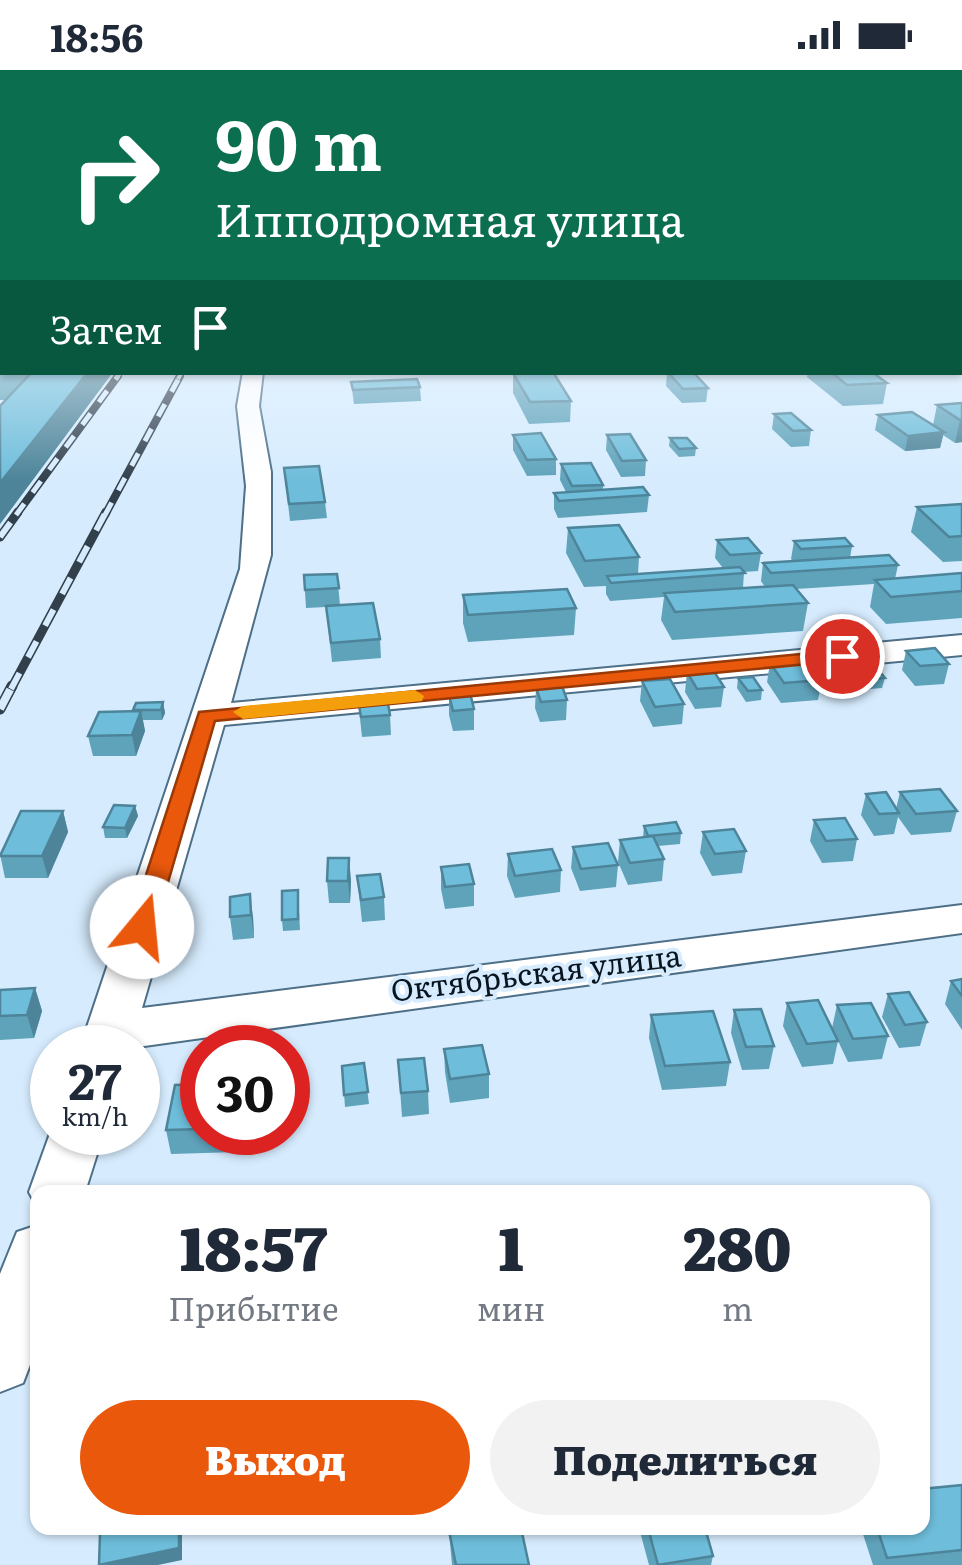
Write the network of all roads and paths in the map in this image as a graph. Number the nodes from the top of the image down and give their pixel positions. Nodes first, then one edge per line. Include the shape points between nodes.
1 (251, 375) edge
2 (962, 645) edge
3 (206, 716) junction
4 (962, 919) edge
5 (112, 1025) edge
6 (160, 1031) edge
7 (68, 1155) edge
8 (58, 1185) edge
9 (30, 1274) edge
10 (0, 1362) edge

1 - 3 street via 245,396 257,454 260,536
2 - 3 street
3 - 5 street
4 - 6 street, Октябрьская улица
7 - 8 street
9 - 10 street

